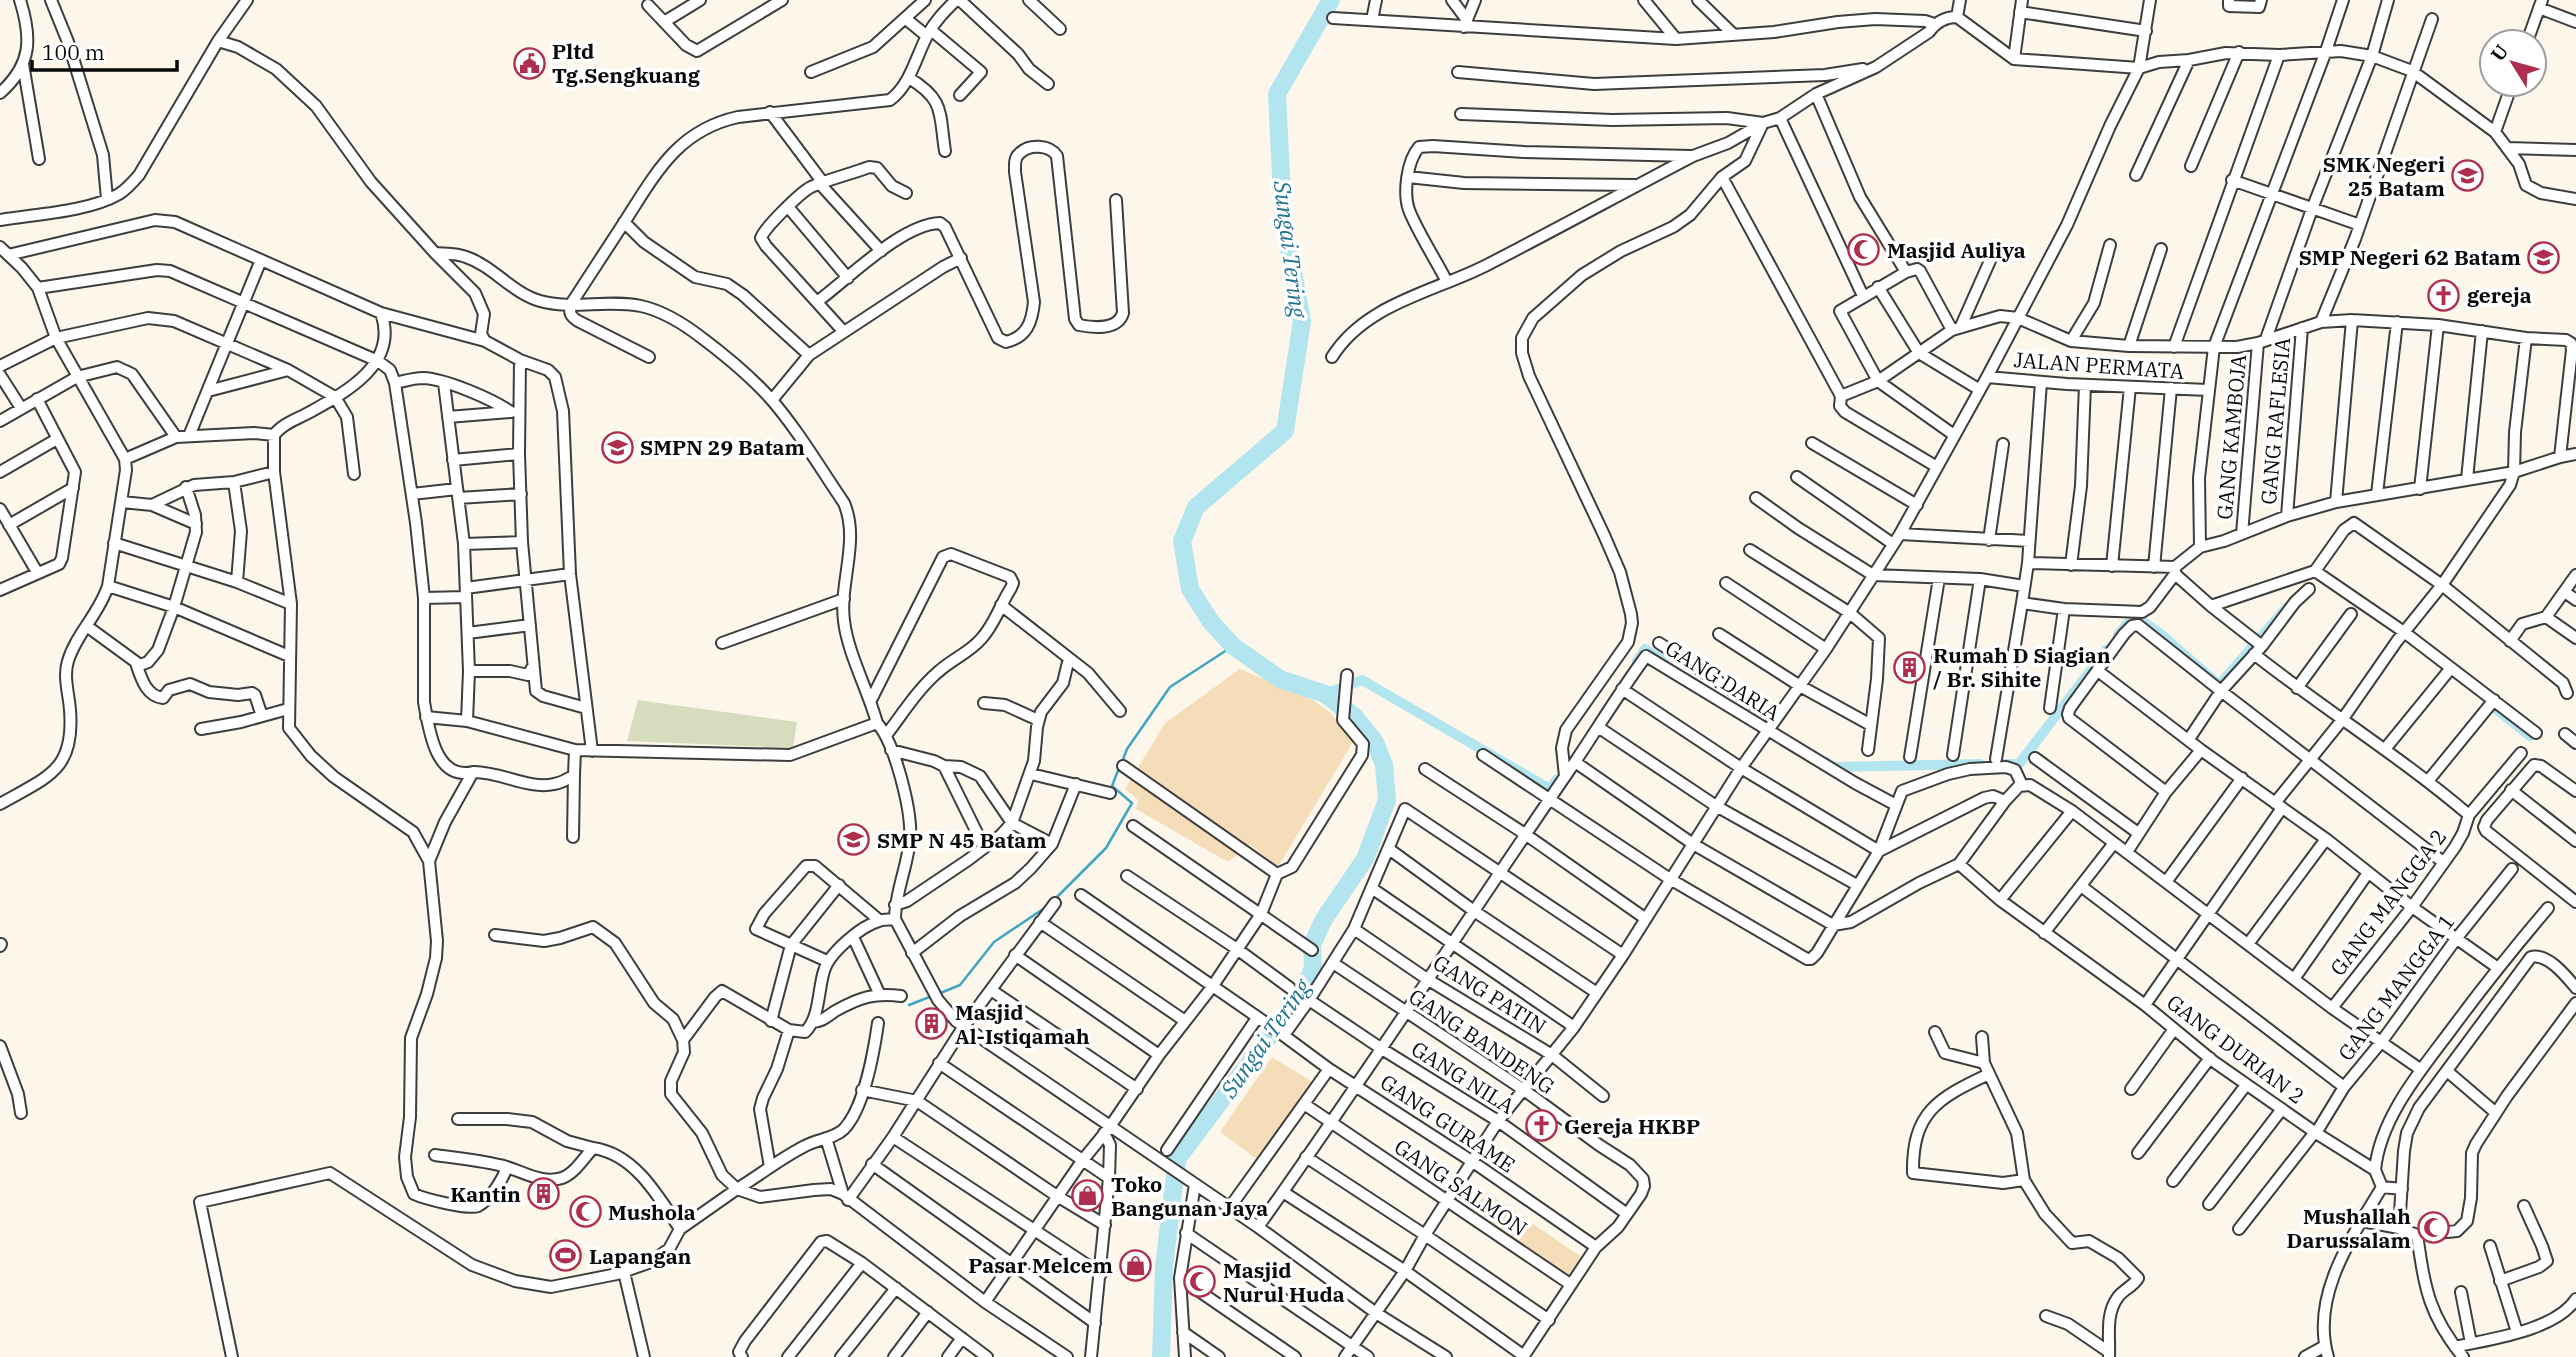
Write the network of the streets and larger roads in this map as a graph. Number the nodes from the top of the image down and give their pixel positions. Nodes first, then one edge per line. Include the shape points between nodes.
1 (20, 0) edge
2 (51, 0) edge
3 (247, 0) edge
4 (700, 0) edge
5 (782, 0) edge
6 (925, 0) edge
7 (1029, 0) edge
8 (1376, 0) edge
9 (1452, 0) edge
10 (1475, 0) edge
11 (1644, 0) edge
12 (1698, 0) edge
13 (1960, 0) edge
14 (2150, 0) edge
15 (2229, 0) edge
16 (2260, 0) edge
17 (2343, 0) edge
18 (2388, 0) edge
19 (948, 3) edge
20 (2541, 4) edge
21 (648, 5) dead end
22 (2021, 6) edge
23 (1957, 17) junction
24 (1333, 18) dead end
25 (906, 19) junction
26 (2432, 19) dead end
27 (1373, 20) junction
28 (664, 22) junction
29 (2576, 22) edge
30 (1466, 23) junction
31 (1934, 24) junction
32 (2532, 28) edge
33 (1060, 29) dead end
34 (2146, 31) junction
35 (929, 33) junction
36 (1734, 35) junction
37 (1676, 38) junction
38 (218, 41) junction
39 (2326, 51) junction
40 (2238, 52) junction
41 (2279, 55) junction
42 (2372, 55) junction
43 (2014, 59) junction
44 (2189, 60) junction
45 (23, 64) junction
46 (1876, 67) junction
47 (2139, 68) junction
48 (2412, 71) junction
49 (811, 72) dead end
50 (1458, 72) dead end
51 (909, 78) junction
52 (1048, 84) dead end
53 (0, 93) edge
54 (1816, 94) junction
55 (960, 95) dead end
56 (2507, 98) edge
57 (770, 112) junction
58 (1461, 114) dead end
59 (1780, 118) junction
60 (1763, 123) junction
61 (2495, 132) junction
62 (2508, 148) junction
63 (946, 150) dead end
64 (2576, 150) edge
65 (1693, 156) junction
66 (39, 159) dead end
67 (2191, 166) dead end
68 (2136, 175) dead end
69 (1408, 177) junction
70 (1722, 177) junction
71 (2232, 180) junction
72 (822, 184) junction
73 (1638, 185) junction
74 (906, 193) dead end
75 (2271, 194) junction
76 (107, 199) junction
77 (2576, 199) edge
78 (1116, 200) dead end
79 (789, 208) junction
80 (2312, 209) junction
81 (0, 218) edge
82 (624, 222) junction
83 (2360, 225) junction
84 (2110, 245) dead end
85 (2161, 249) dead end
86 (4, 251) edge
87 (881, 251) junction
88 (435, 253) junction
89 (1993, 254) dead end
90 (961, 258) junction
91 (261, 260) junction
92 (1906, 272) junction
93 (848, 278) junction
94 (1447, 282) junction
95 (1878, 287) junction
96 (38, 289) junction
97 (1863, 296) junction
98 (818, 301) junction
99 (243, 303) junction
100 (572, 304) junction
101 (381, 313) junction
102 (2018, 318) junction
103 (2352, 320) junction
104 (2397, 321) junction
105 (2321, 322) junction
106 (2438, 325) junction
107 (1956, 328) junction
108 (2302, 328) junction
109 (843, 331) junction
110 (2482, 331) junction
111 (57, 338) junction
112 (2526, 338) junction
113 (485, 341) junction
114 (2071, 341) junction
115 (2262, 341) junction
116 (225, 345) junction
117 (2129, 346) junction
118 (2175, 347) junction
119 (2214, 347) junction
120 (1919, 353) junction
121 (809, 355) junction
122 (649, 357) dead end
123 (1332, 357) dead end
124 (520, 360) junction
125 (379, 361) junction
126 (0, 366) edge
127 (288, 370) junction
128 (0, 375) edge
129 (77, 377) junction
130 (1987, 377) junction
131 (1878, 381) junction
132 (2042, 382) junction
133 (395, 383) junction
134 (444, 383) junction
135 (2085, 385) junction
136 (2130, 387) junction
137 (2171, 388) junction
138 (1980, 390) junction
139 (2208, 390) junction
140 (208, 391) junction
141 (1841, 396) junction
142 (335, 397) junction
143 (37, 399) junction
144 (772, 400) junction
145 (21, 408) junction
146 (515, 412) junction
147 (448, 417) junction
148 (0, 421) edge
149 (274, 435) junction
150 (1954, 435) junction
151 (189, 436) junction
152 (176, 438) junction
153 (57, 439) junction
154 (1812, 443) dead end
155 (2003, 444) dead end
156 (519, 454) junction
157 (2576, 454) edge
158 (2560, 457) junction
159 (125, 459) junction
160 (453, 460) junction
161 (1937, 467) junction
162 (0, 472) edge
163 (274, 472) junction
164 (2514, 472) junction
165 (354, 474) dead end
166 (1797, 477) dead end
167 (2467, 479) junction
168 (234, 482) junction
169 (186, 487) junction
170 (73, 488) junction
171 (2420, 489) junction
172 (412, 494) junction
173 (457, 494) junction
174 (521, 494) junction
175 (2376, 494) junction
176 (1756, 498) dead end
177 (122, 502) junction
178 (2336, 502) junction
179 (152, 505) junction
180 (1917, 505) junction
181 (0, 509) edge
182 (2287, 516) junction
183 (196, 524) junction
184 (9, 525) junction
185 (2242, 534) junction
186 (1897, 539) junction
187 (1989, 540) junction
188 (2029, 541) junction
189 (522, 542) junction
190 (114, 543) junction
191 (464, 544) junction
192 (2200, 547) junction
193 (1751, 550) dead end
194 (2028, 563) junction
195 (2071, 565) junction
196 (185, 566) junction
197 (2112, 566) junction
198 (2154, 566) junction
199 (2175, 571) junction
200 (2315, 571) junction
201 (37, 572) junction
202 (570, 574) junction
203 (1874, 575) junction
204 (2576, 575) edge
205 (1939, 579) junction
206 (1980, 579) junction
207 (526, 581) junction
208 (237, 582) junction
209 (1726, 583) dead end
210 (2442, 585) junction
211 (108, 586) junction
212 (2024, 586) junction
213 (2309, 589) dead end
214 (0, 590) edge
215 (466, 593) junction
216 (424, 598) junction
217 (844, 599) junction
218 (2022, 603) junction
219 (291, 604) junction
220 (1001, 605) junction
221 (2211, 606) junction
222 (174, 607) junction
223 (2064, 609) junction
224 (1850, 613) junction
225 (2351, 614) dead end
226 (2546, 617) junction
227 (530, 625) junction
228 (88, 627) junction
229 (468, 633) junction
230 (1719, 634) dead end
231 (2401, 636) junction
232 (2576, 638) edge
233 (2510, 641) junction
234 (722, 643) dead end
235 (1660, 643) dead end
236 (2256, 645) junction
237 (1826, 649) junction
238 (289, 656) junction
239 (1069, 658) junction
240 (136, 663) junction
241 (532, 668) junction
242 (469, 671) junction
243 (2098, 671) junction
244 (2447, 673) junction
245 (1347, 674) dead end
246 (1800, 686) junction
247 (2297, 688) junction
248 (1622, 689) junction
249 (2221, 691) junction
250 (2567, 692) dead end
251 (871, 700) junction
252 (984, 703) dead end
253 (2489, 705) junction
254 (586, 708) junction
255 (2050, 708) dead end
256 (288, 709) junction
257 (1120, 711) dead end
258 (262, 716) junction
259 (426, 717) junction
260 (467, 720) junction
261 (1038, 720) junction
262 (2342, 720) junction
263 (877, 723) junction
264 (1870, 724) junction
265 (1773, 725) junction
266 (1598, 727) junction
267 (201, 729) dead end
268 (2536, 733) dead end
269 (887, 734) junction
270 (2565, 734) dead end
271 (2189, 739) junction
272 (2576, 743) edge
273 (2385, 749) junction
274 (575, 750) junction
275 (891, 750) junction
276 (1868, 750) dead end
277 (2201, 750) junction
278 (592, 751) junction
279 (2521, 753) dead end
280 (1483, 755) dead end
281 (1953, 755) dead end
282 (1910, 757) dead end
283 (2035, 758) dead end
284 (1996, 759) dead end
285 (2308, 760) junction
286 (1575, 762) junction
287 (944, 766) junction
288 (1124, 766) dead end
289 (1741, 768) junction
290 (1425, 769) dead end
291 (473, 772) junction
292 (1031, 774) junction
293 (1564, 774) junction
294 (575, 775) junction
295 (2242, 778) junction
296 (2428, 781) junction
297 (1076, 784) junction
298 (2022, 785) junction
299 (2511, 790) junction
300 (2576, 791) edge
301 (2166, 792) junction
302 (1110, 793) dead end
303 (1549, 798) junction
304 (2005, 801) junction
305 (0, 804) edge
306 (2278, 805) junction
307 (1716, 806) junction
308 (1896, 806) junction
309 (2071, 811) junction
310 (2469, 815) junction
311 (1012, 823) junction
312 (1133, 826) dead end
313 (1525, 834) junction
314 (2138, 834) junction
315 (573, 837) dead end
316 (2326, 839) junction
317 (2576, 841) edge
318 (2114, 843) junction
319 (1693, 844) junction
320 (1052, 845) junction
321 (984, 847) junction
322 (1389, 849) junction
323 (1879, 851) junction
324 (2127, 852) junction
325 (429, 861) junction
326 (2443, 862) junction
327 (1959, 864) junction
328 (2512, 869) dead end
329 (1499, 871) junction
330 (2368, 873) junction
331 (1277, 874) junction
332 (1127, 876) dead end
333 (1670, 879) junction
334 (2166, 882) junction
335 (1857, 884) junction
336 (839, 885) junction
337 (2081, 886) junction
338 (1373, 889) junction
339 (1081, 895) dead end
340 (2000, 900) junction
341 (2576, 902) edge
342 (1055, 903) dead end
343 (895, 905) junction
344 (2412, 907) junction
345 (2548, 908) dead end
346 (1474, 911) junction
347 (1261, 914) junction
348 (2206, 914) junction
349 (895, 919) junction
350 (1646, 919) junction
351 (879, 920) junction
352 (1040, 922) junction
353 (1833, 926) junction
354 (1354, 929) junction
355 (2044, 933) junction
356 (495, 935) dead end
357 (853, 937) junction
358 (2456, 939) junction
359 (1451, 944) junction
360 (2248, 944) junction
361 (791, 945) junction
362 (1237, 949) junction
363 (1312, 950) dead end
364 (912, 953) junction
365 (1015, 955) junction
366 (1623, 955) junction
367 (2179, 959) junction
368 (827, 961) junction
369 (1333, 963) junction
370 (2498, 968) junction
371 (1427, 979) junction
372 (2294, 979) junction
373 (1212, 987) junction
374 (1290, 988) dead end
375 (2576, 988) edge
376 (991, 990) junction
377 (879, 993) junction
378 (1597, 993) junction
379 (901, 996) dead end
380 (1309, 1000) junction
381 (2576, 1003) edge
382 (2145, 1005) junction
383 (2332, 1008) junction
384 (1405, 1012) junction
385 (1262, 1020) junction
386 (771, 1021) junction
387 (1185, 1021) junction
388 (812, 1022) junction
389 (878, 1023) dead end
390 (964, 1026) junction
391 (1574, 1027) junction
392 (2174, 1029) junction
393 (789, 1030) junction
394 (1935, 1032) dead end
395 (1282, 1033) junction
396 (1982, 1037) dead end
397 (683, 1040) junction
398 (2382, 1041) junction
399 (0, 1046) edge
400 (1382, 1049) junction
401 (1159, 1055) junction
402 (1552, 1055) junction
403 (2210, 1058) junction
404 (939, 1063) junction
405 (1984, 1063) junction
406 (1329, 1069) junction
407 (2420, 1069) junction
408 (2447, 1071) junction
409 (1989, 1074) junction
410 (1355, 1085) junction
411 (2246, 1085) junction
412 (2344, 1087) junction
413 (1137, 1089) junction
414 (2131, 1089) dead end
415 (862, 1090) junction
416 (1524, 1090) junction
417 (1603, 1096) dead end
418 (917, 1101) junction
419 (1304, 1104) junction
420 (2282, 1110) junction
421 (21, 1113) dead end
422 (2496, 1113) junction
423 (458, 1119) dead end
424 (1331, 1122) junction
425 (1499, 1122) junction
426 (1107, 1130) junction
427 (2316, 1132) junction
428 (893, 1137) junction
429 (826, 1138) junction
430 (593, 1148) junction
431 (1167, 1150) dead end
432 (2138, 1153) dead end
433 (435, 1155) dead end
434 (1306, 1157) junction
435 (1082, 1161) junction
436 (1473, 1162) junction
437 (872, 1164) junction
438 (507, 1167) junction
439 (771, 1167) junction
440 (2375, 1170) junction
441 (1110, 1178) junction
442 (2024, 1180) junction
443 (2173, 1181) dead end
444 (1192, 1182) junction
445 (2382, 1187) junction
446 (737, 1189) junction
447 (2402, 1189) junction
448 (1283, 1192) junction
449 (1057, 1196) junction
450 (846, 1197) junction
451 (1447, 1201) junction
452 (2208, 1204) dead end
453 (2524, 1206) dead end
454 (1230, 1207) junction
455 (1627, 1214) junction
456 (2362, 1221) junction
457 (1105, 1225) junction
458 (1258, 1227) junction
459 (680, 1228) junction
460 (2399, 1228) junction
461 (2239, 1229) dead end
462 (1036, 1231) junction
463 (1186, 1233) junction
464 (1425, 1234) junction
465 (2417, 1235) junction
466 (2490, 1245) dead end
467 (1596, 1247) junction
468 (862, 1263) junction
469 (1012, 1264) junction
470 (1405, 1271) junction
471 (624, 1272) junction
472 (1101, 1274) junction
473 (1180, 1278) junction
474 (2500, 1281) junction
475 (1570, 1284) junction
476 (896, 1288) junction
477 (2461, 1292) dead end
478 (2576, 1299) edge
479 (985, 1302) junction
480 (928, 1312) junction
481 (1376, 1313) junction
482 (2046, 1316) dead end
483 (1549, 1320) junction
484 (1095, 1323) junction
485 (1183, 1332) junction
486 (2517, 1332) junction
487 (962, 1338) junction
488 (2471, 1343) junction
489 (1353, 1345) junction
490 (2455, 1347) junction
491 (2326, 1352) edge
492 (2109, 1355) edge
493 (1523, 1356) edge
494 (232, 1357) edge
495 (644, 1357) edge
496 (742, 1357) edge
497 (788, 1357) edge
498 (841, 1357) edge
499 (894, 1357) edge
500 (948, 1357) edge
501 (987, 1357) edge
502 (1067, 1357) edge
503 (1091, 1357) edge
504 (1185, 1357) edge
505 (1219, 1357) edge
506 (1295, 1357) edge
507 (1345, 1357) edge
508 (1368, 1357) edge
509 (1446, 1357) edge
510 (2305, 1357) edge
511 (2462, 1357) edge

1 - 45 street via 28,49
2 - 76 street via 103,155
3 - 38 street
4 - 28 street
5 - 28 street via 697,51 686,46
6 - 25 street
7 - 33 street
8 - 27 street
9 - 30 street
10 - 30 street
11 - 37 street
12 - 36 street
13 - 23 street
14 - 34 street
15 - 16 street via 2229,6 2259,7
17 - 39 street
18 - 42 street, GANG KAMBOJA
19 - 35 street
19 - 52 street via 962,2
20 - 29 street
20 - 32 street
21 - 28 street
22 - 34 street
22 - 43 street
23 - 31 street
23 - 43 street
24 - 27 street
25 - 35 street
25 - 49 street via 873,47
26 - 48 street
27 - 30 street
30 - 37 street
31 - 36 street via 1875,19
31 - 46 street
34 - 47 street
35 - 51 street
35 - 55 street via 981,72
36 - 37 street
38 - 76 street via 139,175 127,189
38 - 88 street via 251,53 297,86 371,182
39 - 41 street
39 - 42 street
39 - 75 street
40 - 41 street
40 - 44 street
40 - 67 street
41 - 71 street
42 - 48 street
42 - 80 street, GANG KAMBOJA
43 - 47 street
44 - 47 street
44 - 68 street
45 - 53 street
45 - 66 street
46 - 50 street via 1825,75 1594,84
46 - 54 street
47 - 102 street via 2067,225
48 - 61 street
48 - 83 street
51 - 57 street via 890,100
51 - 63 street via 937,101
54 - 59 street
54 - 92 street via 1860,197
56 - 61 street
57 - 72 street
57 - 82 street via 723,121 687,139 659,168
58 - 60 street via 1612,120 1727,118
59 - 60 street
59 - 97 street
60 - 65 street
60 - 70 street via 1745,161
61 - 62 street
62 - 64 street
62 - 77 street via 2526,185 2541,193
65 - 69 street via 1419,147
65 - 73 street
69 - 73 street via 1464,183
69 - 94 street via 1408,208
70 - 141 street
70 - 293 street via 1690,215 1673,227 1582,275 1533,318 1522,338 1529,376 1620,572 1632,624 1628,642 1566,730
71 - 75 street
71 - 118 street
72 - 74 street via 873,167
72 - 79 street via 810,188
72 - 87 street
73 - 94 street
75 - 80 street
75 - 119 street
76 - 81 street
78 - 90 street via 1123,313 1115,324 1082,326 1075,319 1053,149 1035,147 1016,159 1034,302 1030,323 1017,339 1006,342 998,338
79 - 93 street
79 - 98 street via 768,225 761,238
80 - 83 street
80 - 115 street, GANG KAMBOJA
82 - 100 street
82 - 121 street via 644,242 695,277 718,281 743,295
83 - 105 street
84 - 114 street via 2094,303
85 - 117 street
86 - 91 street via 155,220 175,222
86 - 96 street
87 - 90 street via 918,227 940,223 946,226
87 - 93 street
88 - 100 street via 472,259 534,299
88 - 113 street via 475,293 484,314 481,337
89 - 107 street
90 - 109 street
91 - 99 street
91 - 101 street
92 - 95 street
92 - 107 street via 1919,270
93 - 98 street
94 - 123 street via 1372,317 1339,345
95 - 97 street
95 - 120 street
96 - 99 street via 157,270 182,275
96 - 111 street
97 - 131 street via 1840,311
98 - 109 street
99 - 116 street
99 - 125 street
100 - 122 street via 571,317
100 - 144 street via 614,302 663,314 717,349
101 - 113 street
101 - 125 street via 386,331
102 - 107 street via 2000,316
102 - 114 street
102 - 130 street
103 - 104 street
103 - 105 street
103 - 178 street
104 - 106 street
104 - 175 street
105 - 108 street
106 - 110 street
106 - 171 street
107 - 120 street
108 - 115 street
108 - 182 street, GANG RAFLESIA
109 - 121 street
110 - 112 street
110 - 167 street
111 - 116 street via 161,317
111 - 126 street
111 - 129 street
112 - 158 street via 2566,340 2572,346
112 - 164 street
113 - 124 street
114 - 117 street
115 - 119 street
115 - 185 street, GANG KAMBOJA
116 - 127 street
116 - 140 street
117 - 118 street
118 - 119 street
119 - 139 street
120 - 131 street
120 - 138 street
121 - 144 street
124 - 146 street
124 - 202 street via 548,370 558,383
125 - 133 street via 390,370
125 - 142 street
127 - 140 street
127 - 142 street
128 - 145 street
129 - 143 street
129 - 152 street via 117,367 128,371
129 - 159 street
130 - 132 street, JALAN PERMATA
130 - 138 street
131 - 141 street
131 - 150 street
132 - 135 street, JALAN PERMATA
132 - 188 street
133 - 134 street via 427,378
133 - 172 street
134 - 146 street
134 - 147 street
135 - 136 street, JALAN PERMATA
135 - 195 street via 2081,486
136 - 137 street, JALAN PERMATA
136 - 197 street
137 - 139 street, JALAN PERMATA
137 - 198 street
138 - 150 street
139 - 192 street via 2200,478
140 - 151 street
141 - 161 street via 1845,412
142 - 149 street
142 - 165 street via 347,417
143 - 145 street
143 - 153 street
144 - 217 street via 848,513
145 - 148 street
146 - 147 street
146 - 156 street
147 - 160 street
149 - 151 street
149 - 163 street
150 - 161 street
151 - 152 street
152 - 159 street
153 - 162 street
153 - 170 street via 72,464
154 - 180 street
155 - 187 street
156 - 160 street
156 - 174 street
157 - 158 street
158 - 164 street
159 - 177 street
160 - 173 street
161 - 180 street
163 - 168 street
163 - 219 street
164 - 167 street
164 - 210 street
166 - 186 street
167 - 171 street
168 - 169 street
168 - 208 street via 241,531
169 - 179 street
169 - 183 street
170 - 184 street
170 - 201 street via 62,561
171 - 175 street
172 - 173 street
172 - 216 street
173 - 174 street
173 - 191 street
174 - 189 street
175 - 178 street
176 - 203 street
177 - 179 street
177 - 190 street
178 - 182 street
179 - 183 street
180 - 186 street
181 - 184 street
182 - 185 street
183 - 196 street
184 - 201 street
185 - 192 street
186 - 187 street
186 - 203 street
187 - 188 street
188 - 194 street
189 - 191 street
189 - 207 street
190 - 196 street
190 - 211 street
191 - 215 street
192 - 199 street
193 - 224 street
194 - 195 street
194 - 212 street
195 - 197 street
196 - 208 street
196 - 222 street
197 - 198 street
198 - 199 street
199 - 221 street
199 - 223 street via 2142,612
200 - 210 street via 2354,523
200 - 221 street
200 - 231 street
201 - 214 street
202 - 207 street
202 - 254 street
203 - 205 street
203 - 224 street
204 - 226 street
205 - 206 street
205 - 282 street
206 - 212 street
206 - 281 street
207 - 215 street
207 - 227 street
208 - 219 street
209 - 237 street
210 - 231 street
210 - 233 street
211 - 222 street
211 - 228 street
212 - 218 street
213 - 236 street
215 - 216 street
215 - 229 street
216 - 259 street
217 - 234 street
217 - 251 street via 847,637
218 - 223 street
218 - 284 street
219 - 238 street
220 - 239 street
220 - 251 street via 1013,583 1010,577 947,555 939,562
220 - 269 street via 971,651 938,671
221 - 236 street
222 - 238 street
222 - 240 street via 158,650 146,664
223 - 255 street
224 - 237 street
224 - 264 street via 1879,638
225 - 247 street
226 - 232 street
226 - 233 street via 2522,624
227 - 229 street
227 - 241 street
228 - 240 street
228 - 305 street via 67,664 69,748 64,760 45,778
229 - 242 street
230 - 246 street
231 - 244 street
231 - 262 street
233 - 250 street via 2563,682
235 - 265 street
236 - 247 street
236 - 249 street
237 - 246 street
238 - 256 street
239 - 257 street via 1100,685
239 - 261 street via 1063,682
240 - 258 street via 146,688 160,698 190,684 209,692 252,693
241 - 242 street via 528,675
241 - 254 street via 539,694
242 - 260 street
243 - 249 street via 2124,634 2138,625
243 - 271 street
243 - 301 street via 2070,708 2069,718
244 - 253 street
244 - 273 street
245 - 331 street via 1343,715 1363,744 1362,755 1292,867
246 - 264 street
246 - 265 street
247 - 262 street
248 - 265 street, GANG DARIA via 1647,655
248 - 266 street, GANG DARIA
248 - 289 street
249 - 271 street
249 - 285 street
251 - 263 street
252 - 261 street via 1005,705
253 - 268 street
253 - 296 street
254 - 278 street
256 - 258 street
256 - 325 street via 289,728 311,756 363,799 406,825
258 - 267 street
259 - 260 street
259 - 291 street via 441,760 455,773
260 - 274 street
261 - 292 street
262 - 273 street
262 - 285 street
263 - 269 street
263 - 278 street via 790,755
264 - 276 street
265 - 289 street
265 - 308 street, GANG DARIA
266 - 286 street, GANG DARIA
266 - 307 street
269 - 275 street
270 - 272 street
271 - 277 street
273 - 296 street
274 - 278 street
274 - 294 street
275 - 287 street
275 - 343 street via 910,825
277 - 295 street
277 - 301 street
279 - 310 street, GANG MANGGA 2
280 - 303 street
283 - 314 street
285 - 306 street
285 - 326 street
286 - 293 street, GANG DARIA
286 - 319 street
287 - 311 street via 961,767 980,776
287 - 321 street
288 - 331 street
289 - 307 street
289 - 323 street
290 - 313 street
291 - 294 street via 547,785
291 - 325 street
292 - 297 street
292 - 311 street
293 - 303 street, GANG DARIA
294 - 315 street
295 - 306 street
295 - 334 street
296 - 310 street
297 - 302 street
297 - 320 street
298 - 304 street
298 - 308 street via 2011,768 1970,769 1907,788
298 - 309 street via 2030,785
299 - 300 street via 2538,765
299 - 317 street
299 - 341 street via 2487,820 2486,831
301 - 314 street
303 - 313 street, GANG DARIA
303 - 333 street
304 - 323 street via 1984,798
304 - 327 street
306 - 316 street
306 - 348 street
307 - 319 street
307 - 335 street
308 - 323 street
309 - 318 street
309 - 340 street
310 - 326 street, GANG MANGGA 2
311 - 320 street
311 - 321 street
312 - 347 street
313 - 329 street, GANG DARIA
313 - 350 street
314 - 324 street
316 - 330 street
316 - 360 street
318 - 324 street
318 - 337 street
319 - 333 street
319 - 353 street
320 - 364 street via 1014,883
321 - 343 street
322 - 329 street via 1401,812 1408,809
322 - 338 street
322 - 346 street
323 - 335 street
324 - 334 street
325 - 438 street via 436,958 411,1038 407,1177 414,1194 439,1204 474,1207 504,1177
326 - 344 street, GANG MANGGA 2
327 - 340 street, GANG DURIAN 2
327 - 353 street via 1851,922
328 - 358 street, GANG MANGGA 1
329 - 346 street, GANG DARIA
329 - 366 street
330 - 344 street
330 - 372 street
331 - 347 street
332 - 362 street
333 - 350 street
333 - 353 street via 1807,959 1817,953
334 - 348 street
335 - 353 street
336 - 351 street
336 - 361 street
336 - 361 street via 809,865 764,914 756,929
337 - 355 street
337 - 367 street
338 - 354 street
338 - 359 street
339 - 373 street, GANG GURAME
340 - 355 street, GANG DURIAN 2
342 - 352 street
343 - 349 street
344 - 358 street
344 - 383 street, GANG MANGGA 2
345 - 370 street
346 - 359 street, GANG DARIA
346 - 378 street
347 - 362 street
347 - 363 street
348 - 360 street
348 - 367 street
349 - 351 street
349 - 364 street
350 - 366 street
351 - 357 street
352 - 365 street
352 - 387 street
354 - 369 street
354 - 371 street, GANG PATIN
355 - 382 street, GANG DURIAN 2
356 - 397 street via 544,940 598,929 615,943 654,1003 673,1019
357 - 368 street
357 - 377 street
358 - 370 street
358 - 398 street, GANG MANGGA 1
359 - 371 street, GANG DARIA
359 - 391 street
360 - 372 street
361 - 368 street
361 - 386 street
362 - 373 street
362 - 374 street
364 - 390 street via 950,1016
365 - 376 street
365 - 401 street
366 - 378 street
367 - 382 street
367 - 412 street
368 - 388 street
369 - 380 street
369 - 384 street, GANG BANDENG
370 - 407 street
371 - 384 street, GANG DARIA
371 - 402 street, GANG PATIN
372 - 383 street
373 - 385 street, GANG GURAME
373 - 387 street
375 - 408 street via 2544,958 2531,957
376 - 390 street
376 - 413 street
377 - 379 street
377 - 388 street
378 - 391 street
380 - 395 street
380 - 400 street, GANG NILA
381 - 422 street
382 - 392 street, GANG DURIAN 2
383 - 398 street
384 - 400 street, GANG DARIA
384 - 416 street, GANG BANDENG
385 - 395 street, GANG GURAME
385 - 431 street
386 - 393 street
386 - 397 street via 722,991
387 - 401 street
388 - 393 street via 801,1034
389 - 415 street
390 - 404 street
390 - 426 street
391 - 402 street
392 - 403 street, GANG DURIAN 2
392 - 414 street
393 - 439 street via 760,1110
394 - 405 street via 1945,1053
395 - 406 street, GANG GURAME
396 - 405 street
397 - 446 street via 684,1052 671,1081 671,1094 702,1133 722,1175
398 - 407 street
398 - 412 street, GANG MANGGA 1
399 - 421 street
400 - 410 street, GANG DARIA
400 - 425 street, GANG NILA
401 - 413 street
402 - 416 street
402 - 417 street, GANG PATIN
403 - 411 street, GANG DURIAN 2
403 - 432 street
404 - 418 street
404 - 435 street
405 - 409 street
406 - 410 street, GANG GURAME
406 - 419 street
407 - 440 street via 2387,1129
408 - 422 street
408 - 447 street via 2407,1133
409 - 442 street via 2017,1132
409 - 442 street via 1964,1086 1926,1115 1913,1151 1913,1173 2003,1183
410 - 424 street, GANG DARIA
410 - 436 street, GANG GURAME
411 - 420 street, GANG DURIAN 2
411 - 443 street
412 - 427 street, GANG MANGGA 1
413 - 426 street
415 - 418 street
415 - 429 street via 845,1128
416 - 425 street
416 - 455 street, GANG BANDENG via 1638,1172 1642,1194
418 - 428 street
418 - 449 street
419 - 424 street, GANG SALMON
419 - 454 street
420 - 427 street, GANG DURIAN 2
420 - 452 street
422 - 465 street via 2472,1153 2467,1221 2457,1231
423 - 430 street via 532,1122 567,1141
424 - 434 street, GANG DARIA
424 - 451 street, GANG SALMON
425 - 436 street
425 - 455 street, GANG NILA
426 - 435 street
426 - 441 street
426 - 444 street
427 - 440 street, GANG DURIAN 2
427 - 461 street, GANG MANGGA 1
428 - 437 street
428 - 462 street
429 - 439 street
429 - 450 street
430 - 438 street via 564,1177 540,1179
430 - 459 street via 622,1159 641,1175
433 - 438 street
434 - 448 street, GANG DARIA
434 - 464 street
435 - 441 street
435 - 449 street
436 - 451 street
436 - 467 street, GANG GURAME
437 - 450 street
437 - 469 street
439 - 446 street
440 - 445 street
441 - 457 street
442 - 492 street via 2068,1240 2089,1241 2137,1275 2137,1281 2112,1306
444 - 454 street
444 - 463 street
445 - 447 street
445 - 456 street
446 - 450 street via 760,1198 831,1189
446 - 459 street
447 - 460 street
448 - 458 street, GANG DARIA
448 - 470 street
449 - 457 street
449 - 462 street
450 - 479 street
451 - 464 street
451 - 475 street, GANG SALMON
453 - 474 street via 2547,1261
454 - 458 street
455 - 467 street, GANG BANDENG
456 - 460 street
456 - 491 street via 2331,1285 2323,1326
457 - 472 street
458 - 481 street
459 - 471 street via 669,1249
460 - 465 street
462 - 469 street
462 - 472 street
463 - 473 street
463 - 489 street
464 - 470 street
464 - 483 street
465 - 490 street via 2432,1310
466 - 474 street
467 - 475 street, GANG BANDENG
468 - 476 street
468 - 496 street via 830,1241 821,1242 740,1349
468 - 497 street
469 - 479 street
469 - 484 street
470 - 481 street
470 - 493 street
471 - 494 street via 551,1286 515,1281 472,1265 339,1176 313,1175 200,1202
471 - 495 street
472 - 484 street
473 - 485 street
473 - 506 street
474 - 486 street
475 - 483 street, GANG BANDENG
476 - 480 street
476 - 498 street
477 - 488 street
478 - 486 street via 2560,1315
479 - 502 street
480 - 487 street
480 - 499 street
481 - 489 street
481 - 509 street
482 - 492 street via 2068,1324
483 - 493 street, GANG BANDENG
484 - 503 street
485 - 504 street
485 - 505 street
486 - 488 street
487 - 500 street
487 - 501 street
488 - 490 street
489 - 507 street
489 - 508 street
490 - 511 street
491 - 510 street

